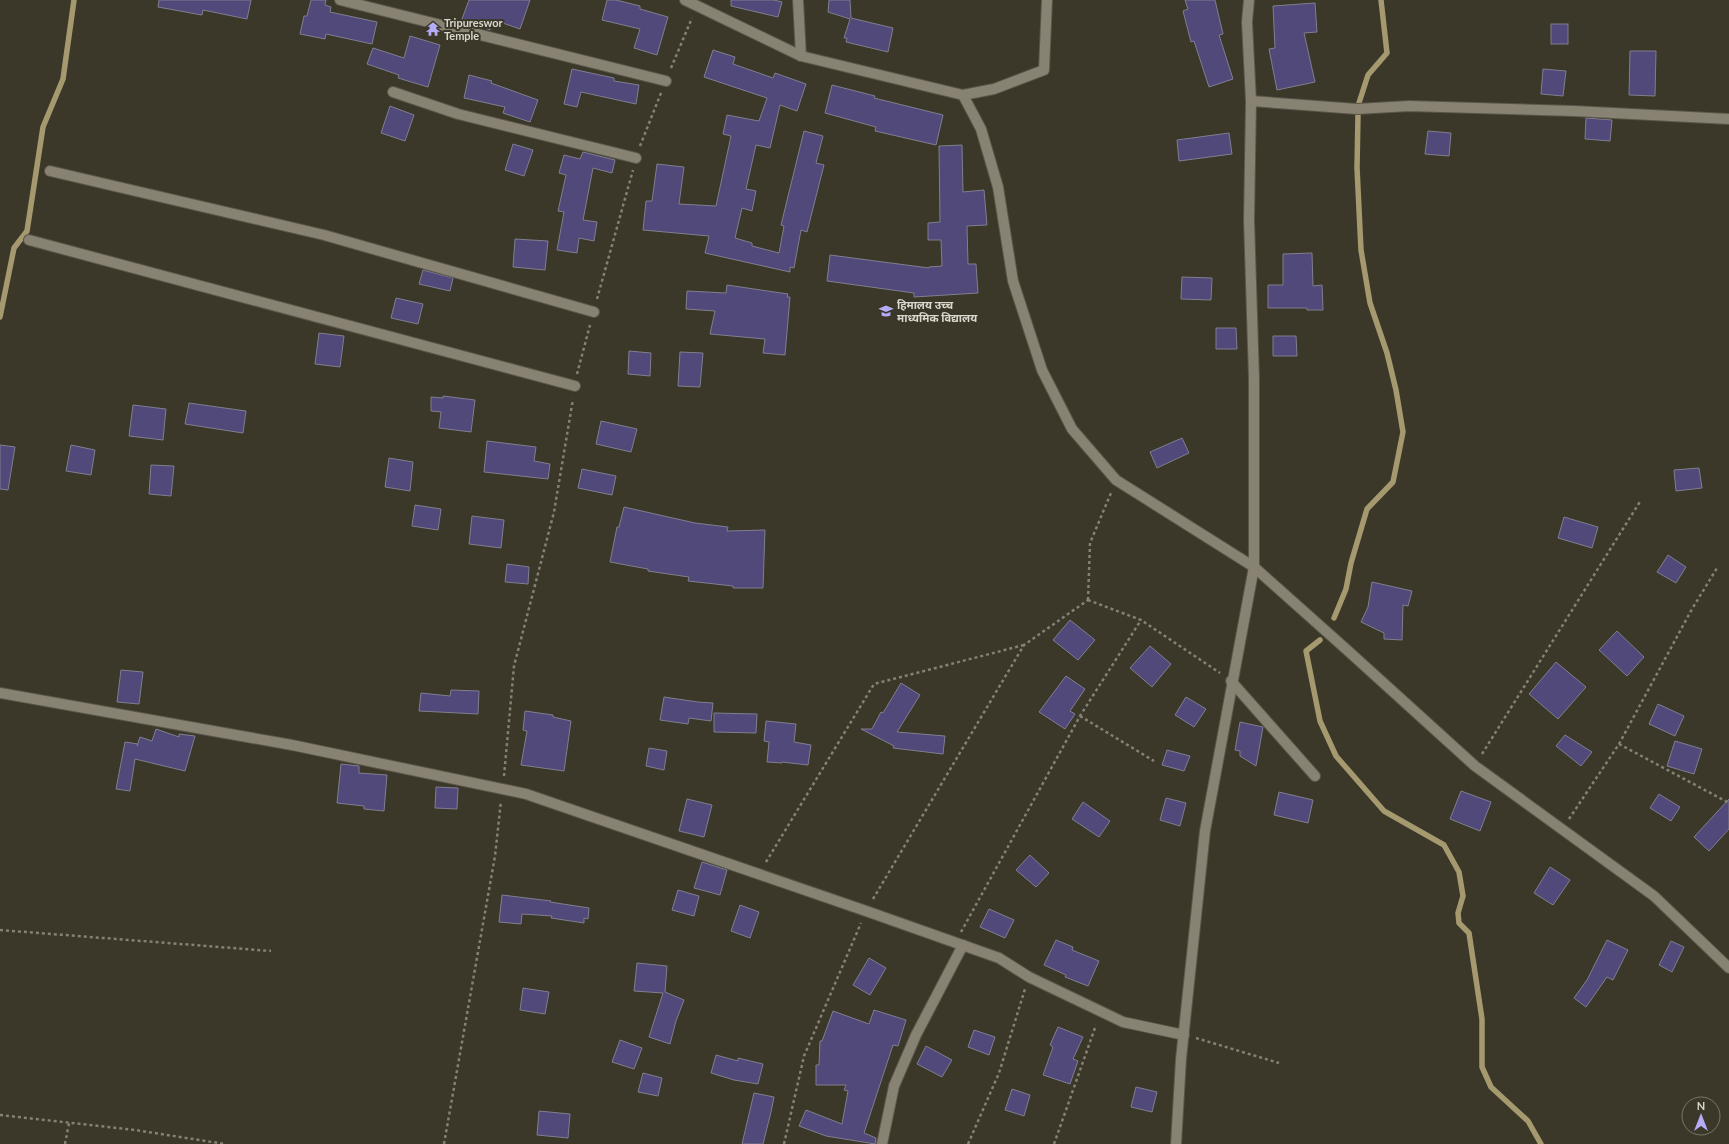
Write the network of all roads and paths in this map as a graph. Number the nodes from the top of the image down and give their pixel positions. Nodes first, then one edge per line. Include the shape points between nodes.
1 (340, 0) edge
2 (685, 0) edge
3 (798, 0) edge
4 (1047, 0) edge
5 (1249, 0) edge
6 (698, 6) junction
7 (801, 56) junction
8 (666, 81) junction
9 (393, 92) dead end
10 (963, 95) junction
11 (1251, 102) junction
12 (1729, 120) edge
13 (636, 158) junction
14 (50, 171) dead end
15 (29, 240) dead end
16 (594, 312) junction
17 (575, 386) junction
18 (1116, 480) junction
19 (1641, 500) dead end
20 (1254, 567) junction
21 (1717, 568) dead end
22 (1088, 600) junction
23 (1141, 620) junction
24 (1024, 644) junction
25 (1231, 681) junction
26 (0, 694) edge
27 (1080, 716) junction
28 (1619, 744) junction
29 (1154, 761) dead end
30 (1474, 766) junction
31 (1315, 776) dead end
32 (503, 789) junction
33 (1729, 803) edge
34 (1562, 829) junction
35 (759, 874) junction
36 (866, 911) junction
37 (0, 930) edge
38 (959, 944) junction
39 (271, 951) dead end
40 (1729, 968) edge
41 (1029, 977) junction
42 (1102, 1011) junction
43 (1184, 1035) junction
44 (1279, 1063) dead end
45 (0, 1115) edge
46 (69, 1123) junction
47 (65, 1144) edge
48 (225, 1144) edge
49 (444, 1144) edge
50 (784, 1144) edge
51 (882, 1144) edge
52 (968, 1144) edge
53 (1054, 1144) edge
54 (1176, 1144) edge

1 - 8 street
2 - 6 street
3 - 7 street
4 - 10 street via 1044,70 994,89
5 - 11 street via 1247,22
6 - 7 street
6 - 8 path
7 - 10 street
8 - 13 path
9 - 13 street via 458,114
10 - 18 street via 981,129 996,180 1013,281 1042,370 1072,429
11 - 12 street via 1357,109 1417,106 1574,111
11 - 20 street via 1249,220 1254,378
13 - 16 path
14 - 16 street via 324,235
15 - 17 street
16 - 17 path
17 - 32 path via 554,512 514,666
18 - 20 street
18 - 22 path via 1090,543
19 - 30 path
20 - 25 street
20 - 30 street
21 - 28 path
22 - 23 path
22 - 24 path
23 - 25 path
23 - 27 path
24 - 35 path via 874,684
24 - 36 path
25 - 31 street
25 - 43 street via 1205,831
26 - 32 street via 292,745
27 - 29 path
27 - 38 path
28 - 33 path
28 - 34 path
30 - 34 street
32 - 35 street via 526,794
32 - 49 path via 494,856
34 - 40 street via 1654,896
35 - 36 street
36 - 38 street
36 - 50 path via 804,1056
37 - 39 path
38 - 41 street via 998,958
38 - 51 street via 894,1086
41 - 42 street
41 - 52 path via 999,1073
42 - 43 street via 1123,1022
42 - 53 path
43 - 44 path
43 - 54 street
45 - 46 path
46 - 47 path
46 - 48 path

